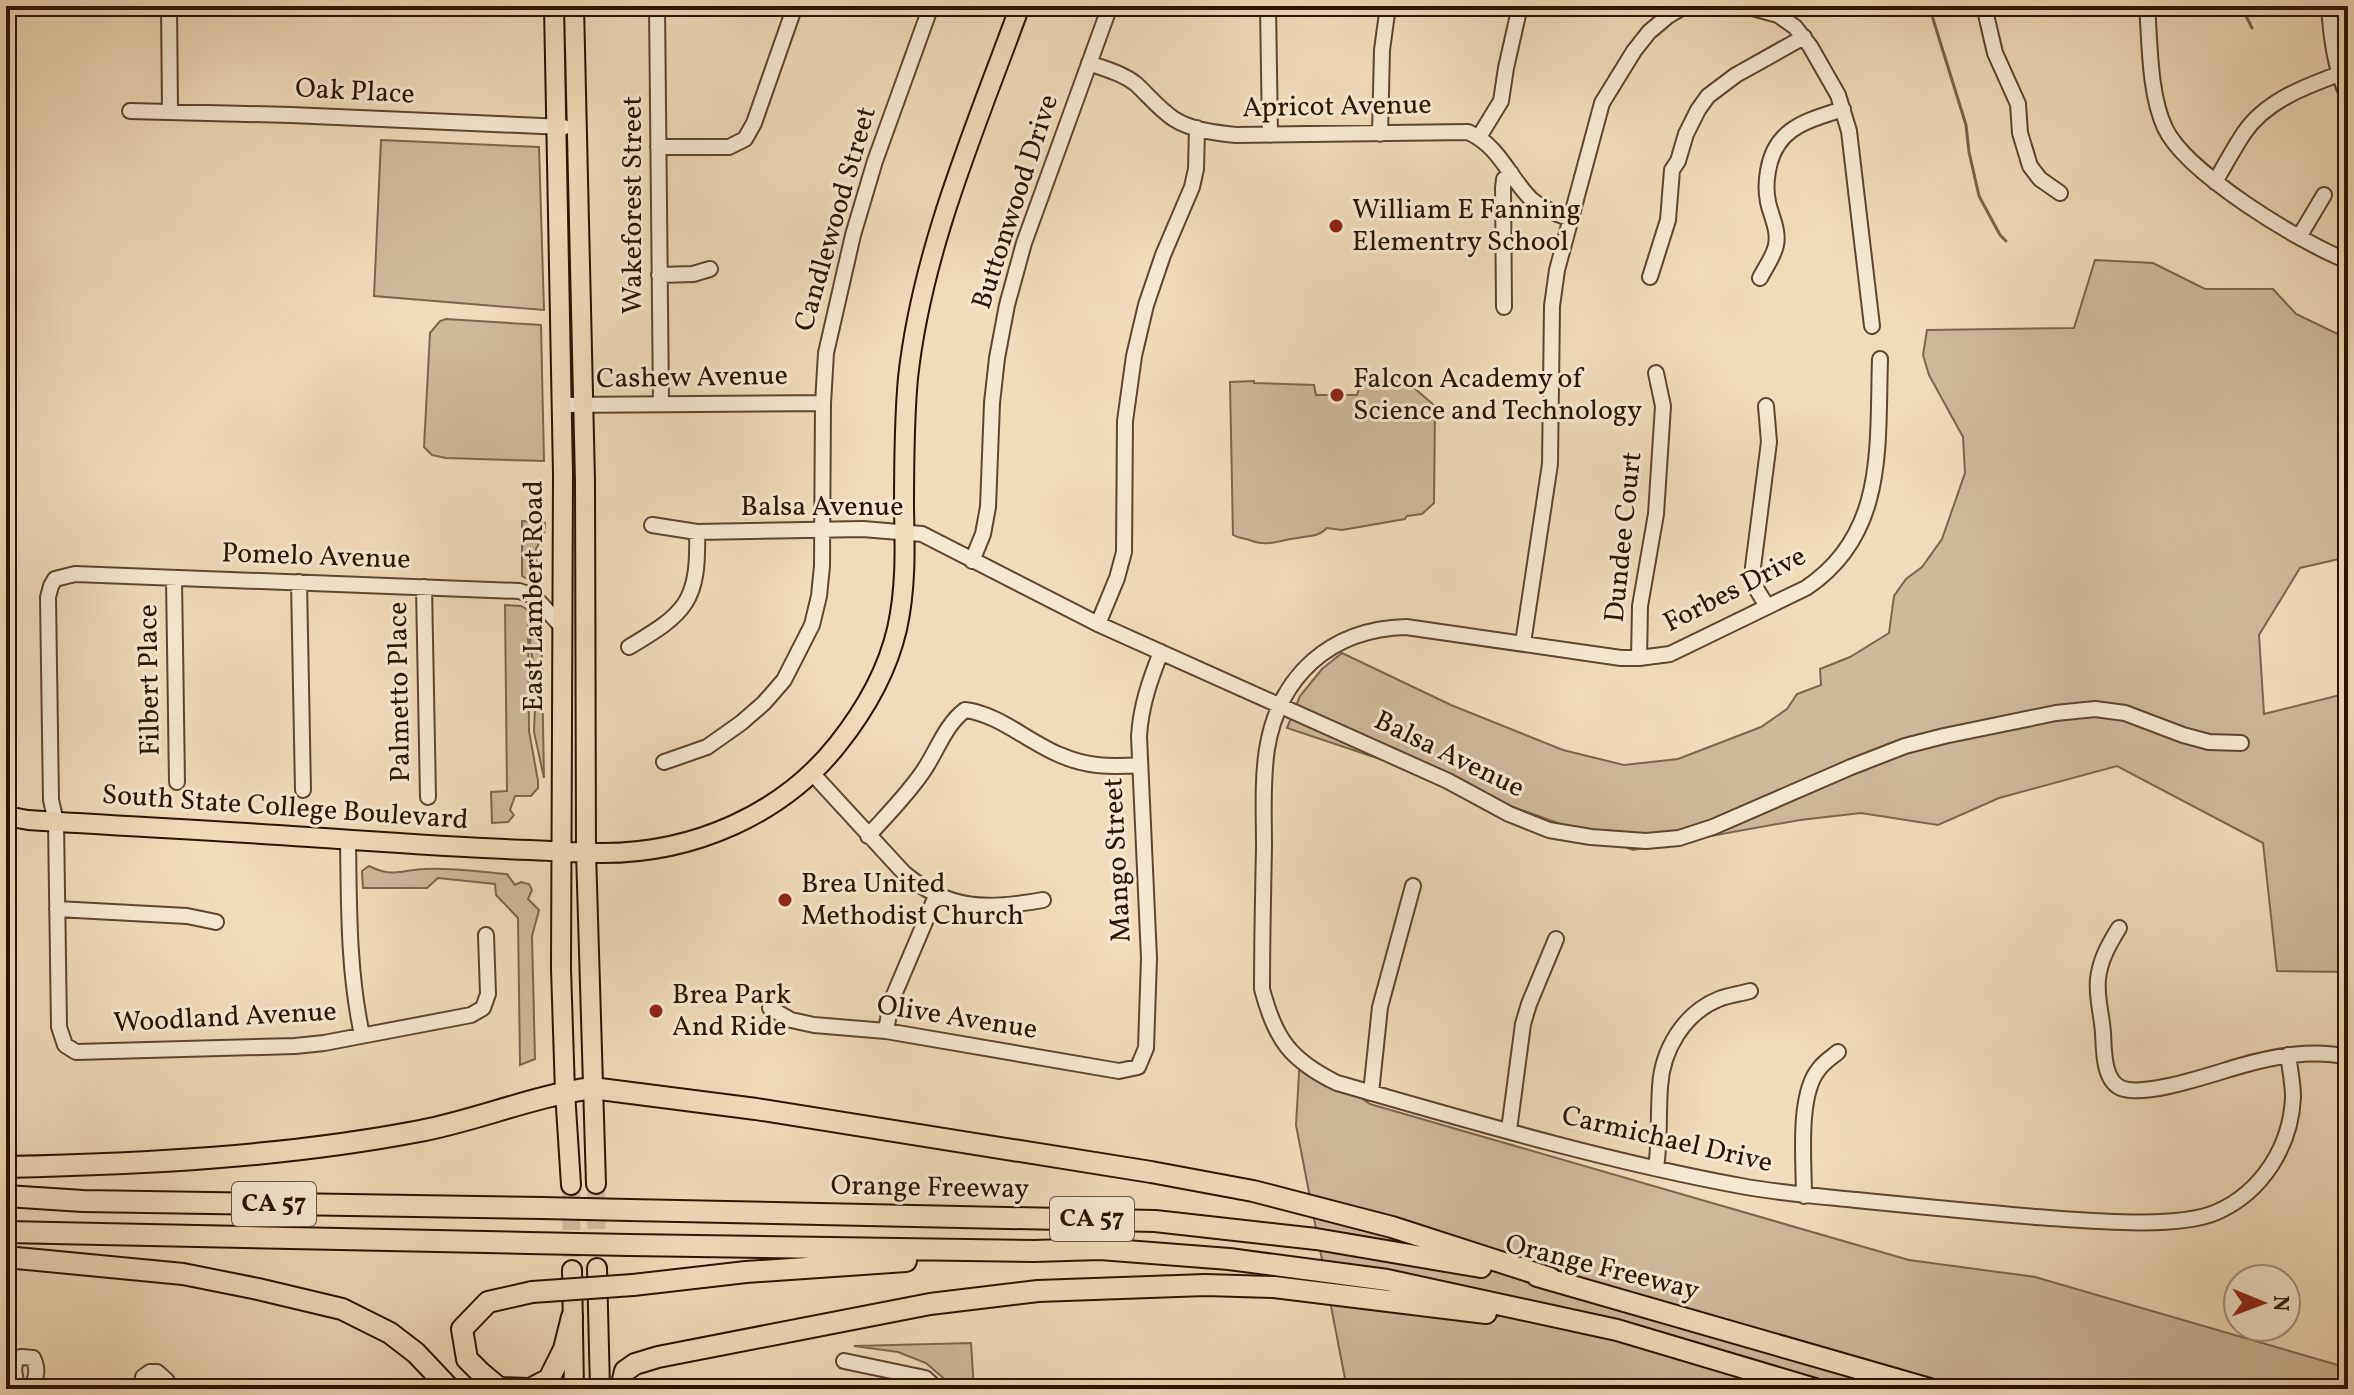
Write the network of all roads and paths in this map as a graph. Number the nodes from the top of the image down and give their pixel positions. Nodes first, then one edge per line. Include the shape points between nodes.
1 (169, 6) edge
2 (554, 6) edge
3 (574, 6) edge
4 (657, 6) edge
5 (795, 6) edge
6 (931, 6) edge
7 (1020, 6) edge
8 (1110, 6) edge
9 (1268, 6) edge
10 (1388, 6) edge
11 (1520, 6) edge
12 (1685, 6) edge
13 (1745, 6) edge
14 (1984, 6) edge
15 (2147, 6) edge
16 (2329, 6) edge
17 (1665, 11) edge
18 (1804, 37) junction
19 (1089, 63) junction
20 (2339, 74) junction
21 (2348, 97) edge
22 (1843, 109) junction
23 (130, 111) dead end
24 (170, 112) junction
25 (555, 127) junction
26 (576, 127) junction
27 (1197, 128) junction
28 (1380, 134) junction
29 (1270, 135) junction
30 (1479, 137) junction
31 (658, 147) junction
32 (1511, 173) junction
33 (2215, 182) junction
34 (2060, 193) dead end
35 (2324, 195) dead end
36 (1571, 219) junction
37 (2299, 237) junction
38 (2348, 261) edge
39 (710, 269) dead end
40 (659, 275) junction
41 (1650, 277) dead end
42 (1760, 278) dead end
43 (1504, 307) dead end
44 (1872, 326) dead end
45 (1880, 359) dead end
46 (1656, 373) dead end
47 (823, 403) junction
48 (661, 404) junction
49 (562, 405) junction
50 (583, 405) junction
51 (1766, 406) dead end
52 (652, 525) dead end
53 (822, 530) junction
54 (697, 532) junction
55 (905, 532) junction
56 (972, 561) junction
57 (174, 578) junction
58 (299, 582) junction
59 (424, 587) junction
60 (1767, 606) junction
61 (1098, 624) junction
62 (561, 626) junction
63 (1523, 643) junction
64 (629, 647) dead end
65 (1161, 652) junction
66 (1639, 658) junction
67 (1279, 704) junction
68 (2241, 743) dead end
69 (664, 762) dead end
70 (1140, 765) junction
71 (812, 773) junction
72 (177, 782) dead end
73 (303, 790) dead end
74 (428, 797) dead end
75 (6, 816) edge
76 (56, 822) junction
77 (868, 836) junction
78 (348, 839) junction
79 (561, 852) junction
80 (586, 852) junction
81 (1413, 886) dead end
82 (936, 896) junction
83 (1043, 900) dead end
84 (57, 909) junction
85 (216, 922) dead end
86 (2119, 928) dead end
87 (486, 935) dead end
88 (1556, 939) dead end
89 (1750, 991) dead end
90 (770, 1008) dead end
91 (886, 1031) junction
92 (362, 1035) junction
93 (1838, 1052) dead end
94 (2288, 1055) junction
95 (2348, 1057) edge
96 (1138, 1067) joint
97 (592, 1088) junction
98 (565, 1092) junction
99 (1371, 1093) junction
100 (1509, 1130) junction
101 (6, 1167) edge
102 (1656, 1168) junction
103 (596, 1184) tunnel mouth
104 (571, 1185) tunnel mouth
105 (6, 1196) edge
106 (1804, 1196) junction
107 (6, 1232) edge
108 (1034, 1251) junction
109 (6, 1257) edge
110 (597, 1268) tunnel mouth
111 (572, 1270) tunnel mouth
112 (1550, 1278) junction
113 (572, 1317) junction
114 (1617, 1330) junction
115 (844, 1361) dead end
116 (141, 1389) edge
117 (167, 1389) edge
118 (450, 1389) edge
119 (529, 1389) edge
120 (574, 1389) edge
121 (600, 1389) edge
122 (621, 1389) edge
123 (937, 1389) edge
124 (1815, 1389) edge
125 (1930, 1389) edge

1 - 24 street
2 - 25 main road, East Lambert Road
3 - 26 main road, East Lambert Road
4 - 31 street, Wakeforest Street
5 - 31 street via 745,139 729,147
6 - 47 street, Candlewood Street via 853,235 826,353
7 - 55 main road, South State College Boulevard via 949,200 924,289 908,378
8 - 19 street, Buttonwood Drive
9 - 29 street
10 - 28 street
11 - 30 street via 1501,101
12 - 17 street
13 - 18 street via 1778,15
14 - 34 street via 1995,53 2018,104 2030,166
15 - 33 street via 2154,85 2165,128 2191,163
16 - 20 street
17 - 36 street via 1602,103
18 - 22 street
18 - 41 street via 1736,75 1698,110 1672,170 1668,220
19 - 27 street, Apricot Avenue via 1134,83 1161,110
19 - 56 street, Buttonwood Drive via 1007,305 992,403 988,507
20 - 21 street
20 - 33 street via 2299,89 2258,117
22 - 42 street via 1803,123 1776,146 1766,180 1776,246
22 - 44 street
23 - 24 street, Oak Place
24 - 25 street, Oak Place
25 - 26 street, Oak Place
25 - 49 main road, East Lambert Road
26 - 50 main road, East Lambert Road
27 - 29 street, Apricot Avenue
27 - 61 street via 1192,187 1163,255 1134,356 1125,421 1124,552
28 - 29 street, Apricot Avenue
28 - 30 street, Apricot Avenue via 1458,131
30 - 32 street
31 - 40 street, Wakeforest Street
32 - 36 street via 1543,209
32 - 43 street via 1503,188
33 - 37 street
35 - 37 street
36 - 63 street via 1552,306 1550,464
37 - 38 street
39 - 40 street
40 - 48 street, Wakeforest Street
45 - 60 street, Forbes Drive via 1876,465 1867,512 1824,576
46 - 66 street, Dundee Court via 1663,406
47 - 48 street, Cashew Avenue
47 - 53 street, Candlewood Street
48 - 50 street, Cashew Avenue
49 - 50 street, Cashew Avenue
49 - 62 main road, East Lambert Road
50 - 80 main road, East Lambert Road
51 - 60 street via 1769,442 1753,567 1757,590
52 - 54 street, Balsa Avenue
53 - 54 street, Balsa Avenue
53 - 55 street, Balsa Avenue
53 - 69 street, Candlewood Street via 815,610 784,680 724,736
54 - 64 street via 698,567 683,608
55 - 56 street, Balsa Avenue via 922,534
55 - 71 main road, South State College Boulevard via 903,599 888,660 868,702
56 - 61 street, Balsa Avenue
57 - 58 street, Pomelo Avenue
57 - 72 street, Filbert Place
57 - 76 street, Pomelo Avenue via 75,574 55,579 51,586 51,800
58 - 59 street, Pomelo Avenue
58 - 73 street
59 - 62 street, Pomelo Avenue via 519,591 534,596
59 - 74 street, Palmetto Place
60 - 66 street, Forbes Drive via 1670,654
61 - 65 street, Balsa Avenue
62 - 79 main road, East Lambert Road
63 - 66 street, Forbes Drive
63 - 67 street, Forbes Drive via 1406,627 1360,633 1317,656
65 - 67 street, Balsa Avenue
65 - 70 street, Mango Street via 1141,714
67 - 68 street, Balsa Avenue via 1549,830 1646,841 1713,827 1905,746 2056,713 2125,713 2209,742
67 - 99 street, Carmichael Drive via 1265,773 1262,989 1270,1021 1285,1046 1310,1070
70 - 77 street via 1080,763 982,712 965,710 953,720 908,792
70 - 96 street, Mango Street via 1149,958 1146,1048
71 - 77 street
71 - 80 main road, South State College Boulevard via 770,805 712,834 652,849
75 - 76 main road, South State College Boulevard
76 - 78 main road, South State College Boulevard
76 - 84 street
77 - 82 street
78 - 79 main road, South State College Boulevard
78 - 92 street via 350,949
79 - 80 main road, South State College Boulevard
79 - 98 main road, East Lambert Road
80 - 97 main road, East Lambert Road
81 - 99 street via 1380,1007
82 - 83 street via 995,907
82 - 91 street via 891,1002
84 - 85 street
84 - 92 street, Woodland Avenue via 59,1027 65,1045 76,1052 295,1046
86 - 94 street via 2098,979 2105,1063 2113,1082 2123,1089 2164,1087
87 - 92 street, Woodland Avenue via 488,994 483,1008 471,1015
88 - 100 street via 1523,1024
89 - 102 street via 1696,1012 1677,1034 1661,1074
90 - 91 street, Olive Avenue via 814,1025
91 - 96 street, Olive Avenue via 1119,1071
93 - 106 street via 1819,1069 1805,1103
94 - 95 street
94 - 106 street, Carmichael Drive via 2291,1116 2278,1158 2252,1188 2205,1216 2074,1220
97 - 98 highway
97 - 103 main road, East Lambert Road
97 - 112 highway via 772,1111 1253,1191 1392,1227
98 - 101 highway via 422,1131 303,1149
98 - 104 main road, East Lambert Road
99 - 100 street, Carmichael Drive
100 - 102 street, Carmichael Drive
102 - 106 street, Carmichael Drive
105 - 112 highway, Orange Freeway / CA 57, bridge via 1155,1221 1316,1239
107 - 108 highway, Orange Freeway / CA 57, bridge
108 - 114 highway, Orange Freeway / CA 57 via 1100,1249 1372,1277
108 - 119 highway, bridge via 746,1272 532,1292 488,1302 462,1329 467,1359 499,1388
109 - 118 highway via 183,1274 342,1309 390,1333
110 - 121 main road
111 - 113 main road
112 - 125 highway, Orange Freeway / CA 57
113 - 119 highway via 549,1379
113 - 120 main road
114 - 122 highway via 1274,1287 1038,1291 930,1304 658,1357 625,1371
114 - 124 highway, Orange Freeway / CA 57
115 - 123 street via 925,1378
116 - 117 street via 143,1377 157,1372 167,1381

